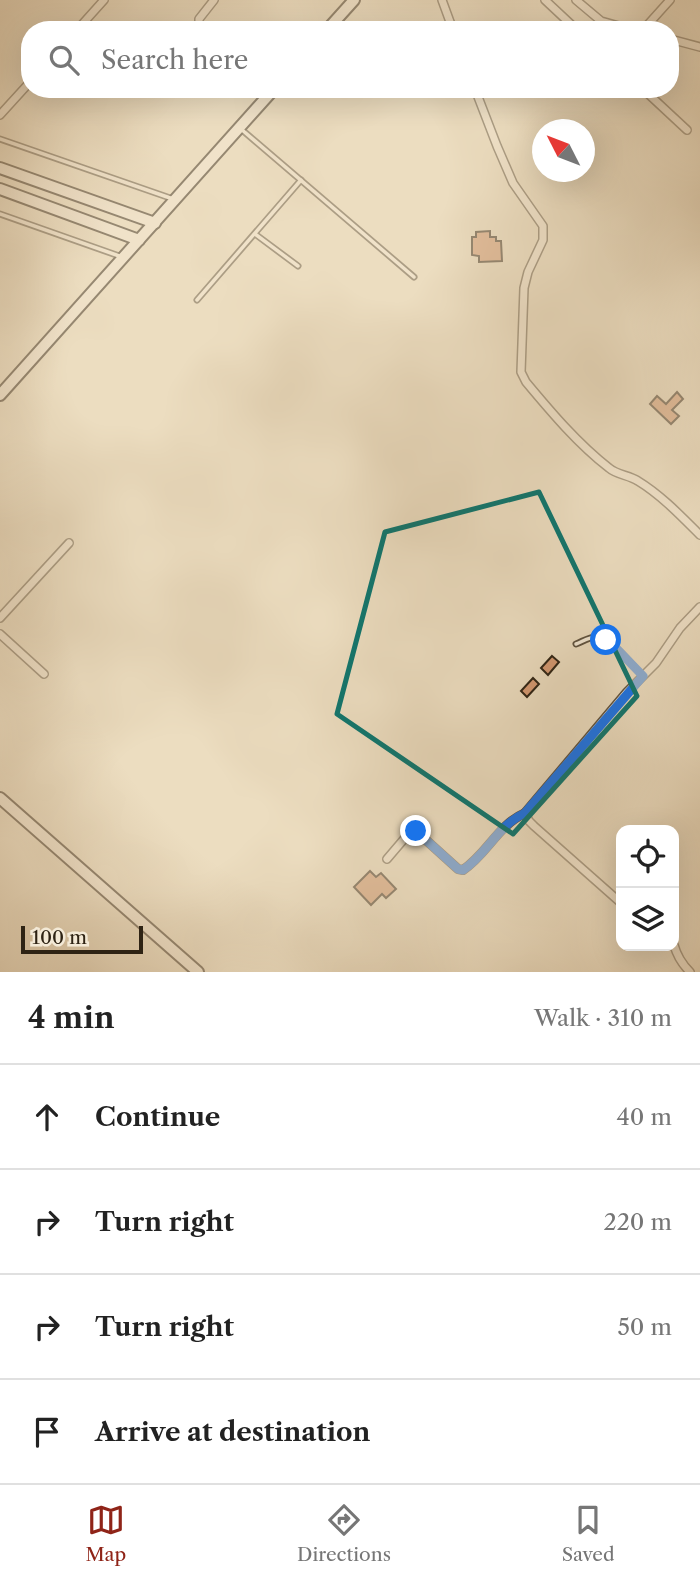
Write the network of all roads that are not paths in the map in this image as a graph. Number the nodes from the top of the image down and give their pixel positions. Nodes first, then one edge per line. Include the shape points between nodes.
1 (104, 0) edge
2 (214, 0) edge
3 (354, 0) edge
4 (442, 0) edge
5 (545, 0) edge
6 (576, 0) edge
7 (666, 2) edge
8 (85, 21) edge
9 (199, 21) edge
10 (335, 21) edge
11 (450, 21) edge
12 (567, 21) edge
13 (601, 21) edge
14 (650, 21) edge
15 (679, 41) edge
16 (700, 47) edge
17 (21, 92) edge
18 (266, 98) edge
19 (478, 98) edge
20 (653, 98) edge
21 (0, 115) edge
22 (240, 128) junction
23 (687, 130) dead end
24 (0, 139) edge
25 (0, 168) edge
26 (301, 180) junction
27 (0, 189) edge
28 (175, 200) junction
29 (0, 214) edge
30 (155, 223) junction
31 (255, 234) junction
32 (139, 240) junction
33 (124, 257) junction
34 (298, 266) dead end
35 (414, 277) dead end
36 (197, 300) dead end
37 (0, 395) edge
38 (700, 535) edge
39 (69, 542) dead end
40 (700, 607) edge
41 (0, 618) edge
42 (0, 634) edge
43 (576, 644) dead end
44 (44, 674) dead end
45 (643, 676) junction
46 (0, 797) edge
47 (525, 813) junction
48 (387, 859) dead end
49 (616, 899) edge
50 (676, 951) edge
51 (198, 972) edge
52 (690, 972) edge

1 - 8 street
2 - 9 street
3 - 10 street
4 - 11 street
5 - 12 street
6 - 13 street
7 - 14 street
15 - 16 street
17 - 21 street
18 - 22 street
19 - 38 street via 513,183 543,226 543,240 524,288 523,376 605,465 636,479
20 - 23 street
22 - 26 lane
22 - 28 street
24 - 28 lane
25 - 30 street
26 - 31 lane
26 - 35 lane
27 - 32 street
28 - 30 street
29 - 33 lane
30 - 32 street
31 - 34 lane
31 - 36 lane
32 - 33 street
33 - 37 street
39 - 41 street
40 - 45 street
42 - 44 street
43 - 45 lane via 599,636
45 - 47 street
46 - 51 street
47 - 48 street via 510,821 463,870 416,831
47 - 49 street via 528,821
50 - 52 street

